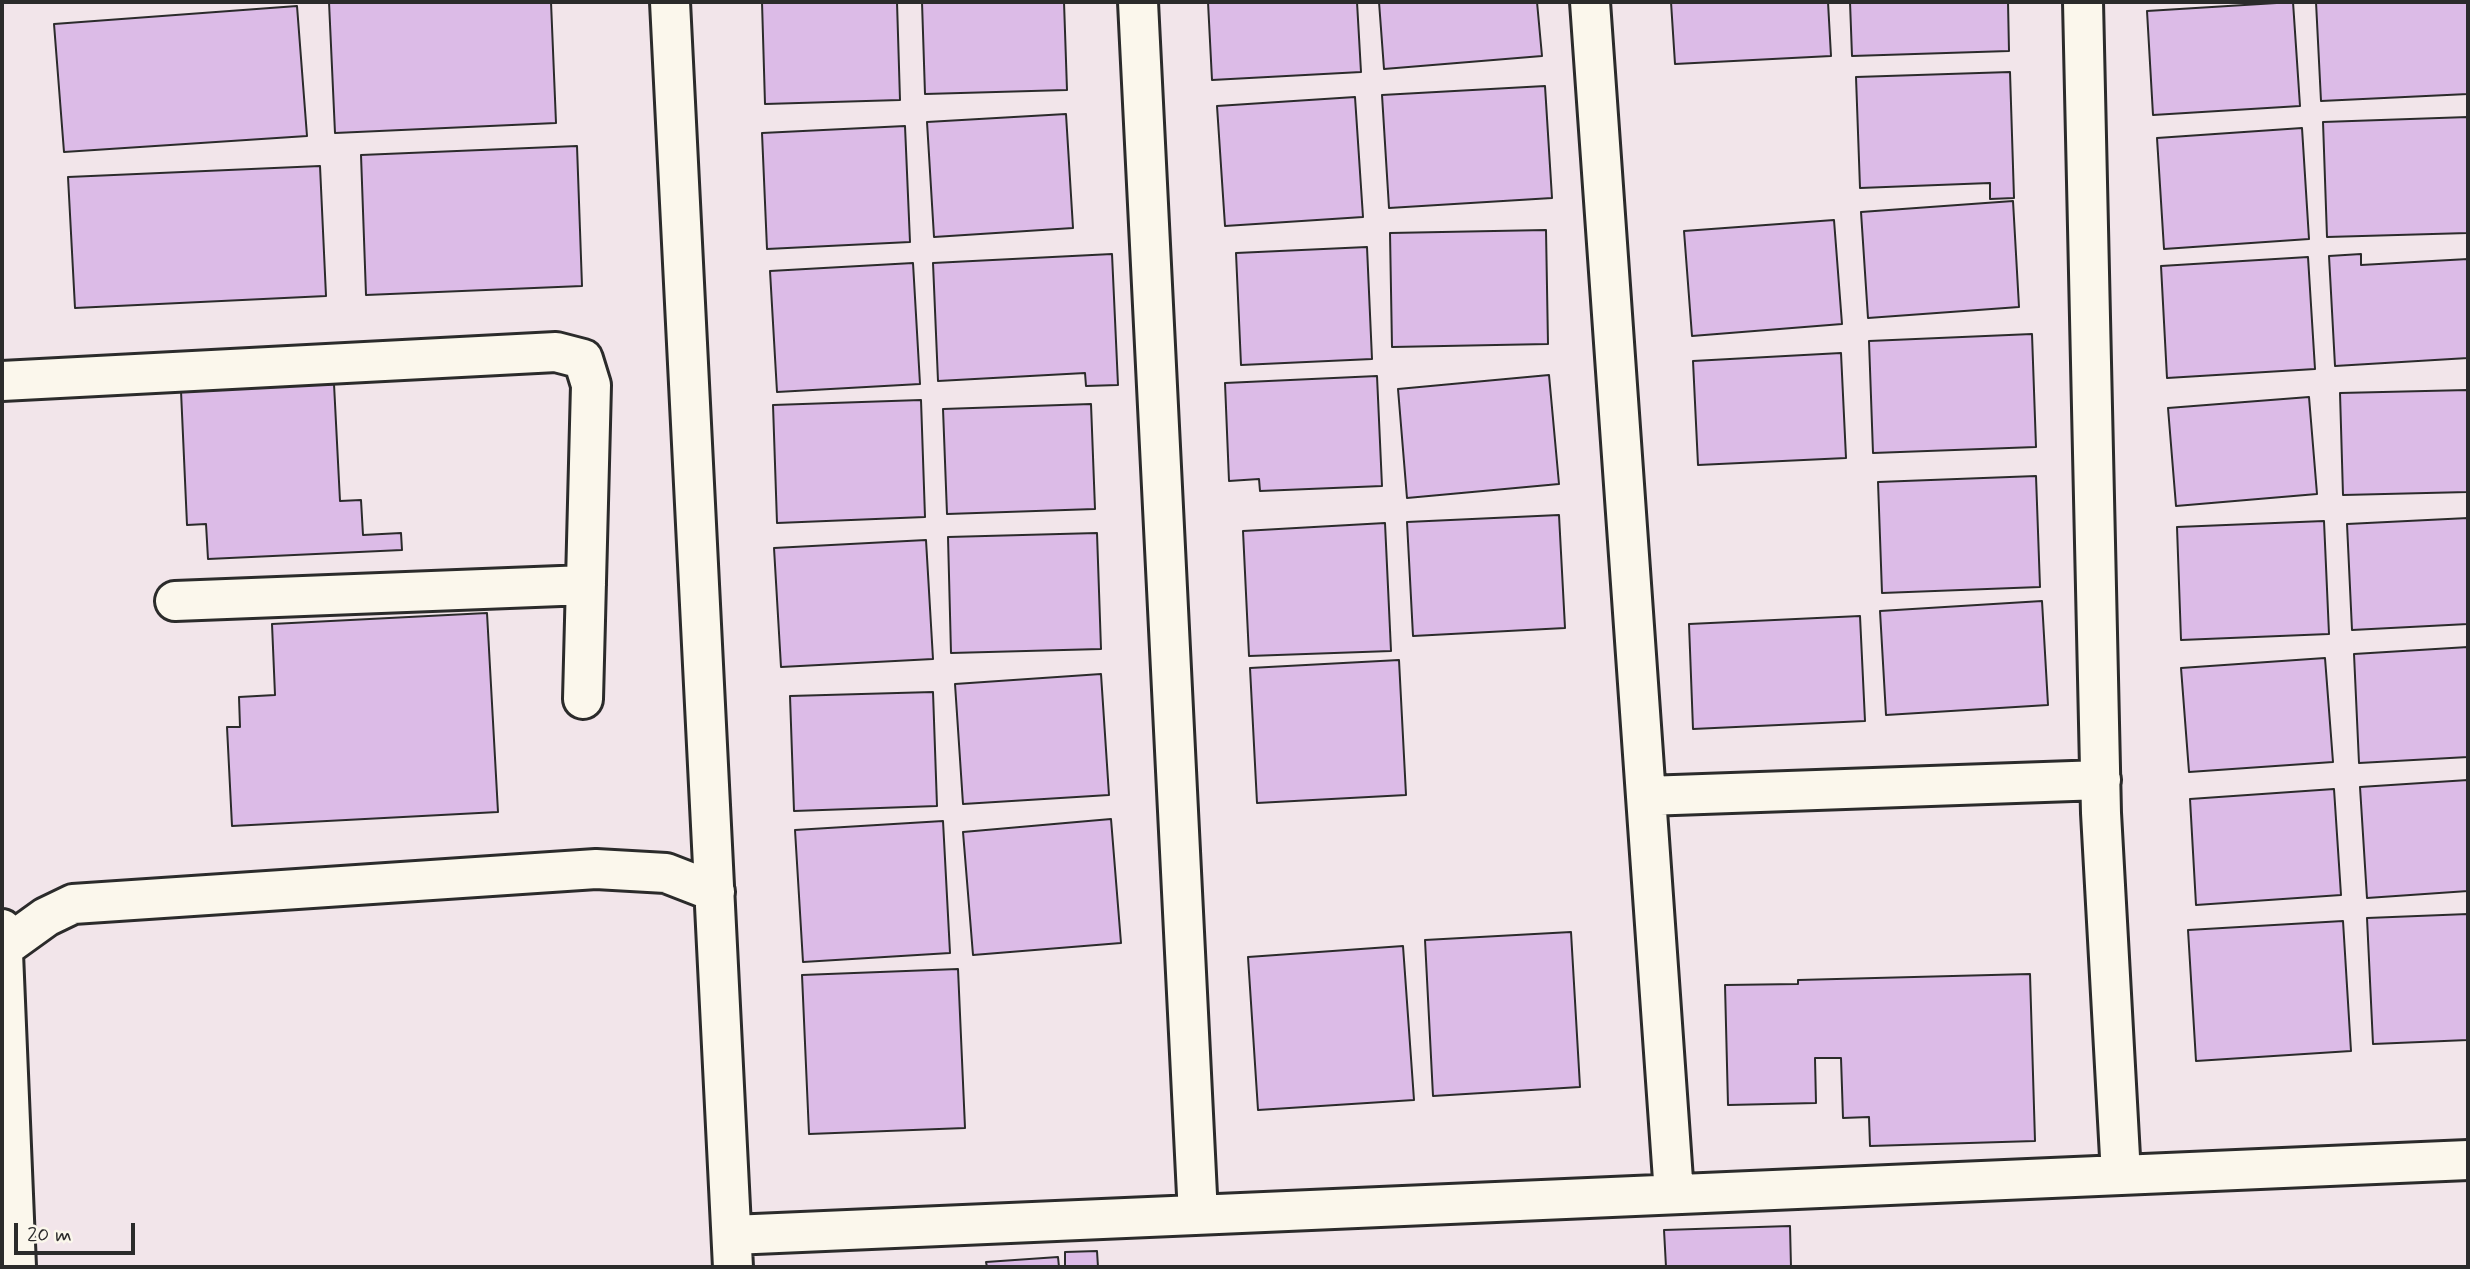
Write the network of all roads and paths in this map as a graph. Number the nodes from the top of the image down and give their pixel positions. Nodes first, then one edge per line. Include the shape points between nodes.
1 (670, 2) edge
2 (1138, 2) edge
3 (1590, 2) edge
4 (2083, 2) edge
5 (2, 381) edge
6 (586, 585) junction
7 (175, 601) dead end
8 (583, 699) dead end
9 (2101, 780) junction
10 (1646, 796) junction
11 (715, 892) junction
12 (2, 929) edge
13 (3, 948) edge
14 (2468, 1160) edge
15 (2121, 1175) junction
16 (1674, 1194) junction
17 (1198, 1215) junction
18 (733, 1251) edge
19 (16, 1267) edge

1 - 11 street
2 - 17 street
3 - 10 street
4 - 9 street
5 - 6 street via 556,352 583,359 591,385
6 - 7 street
6 - 8 street
9 - 10 street
9 - 15 street
10 - 16 street
11 - 13 street via 666,873 596,869 73,904
11 - 18 street
12 - 13 street
13 - 19 street
14 - 15 street
15 - 16 street
16 - 17 street
17 - 18 street

